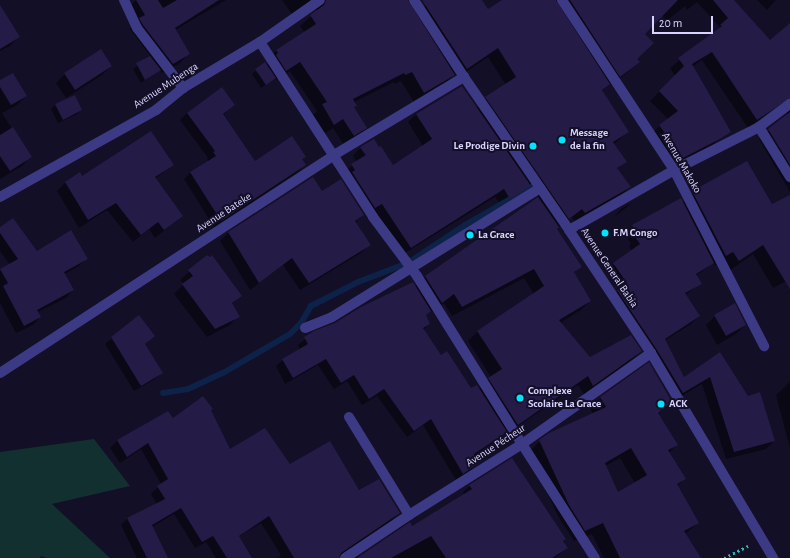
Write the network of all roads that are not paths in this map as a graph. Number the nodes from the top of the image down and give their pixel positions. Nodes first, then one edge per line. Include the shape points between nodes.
1 (124, 0) edge
2 (320, 0) edge
3 (414, 0) edge
4 (562, 0) edge
5 (260, 42) junction
6 (464, 77) junction
7 (183, 88) junction
8 (790, 104) edge
9 (759, 127) junction
10 (334, 155) junction
11 (674, 170) junction
12 (790, 176) edge
13 (540, 188) junction
14 (0, 197) edge
15 (569, 230) junction
16 (411, 268) junction
17 (305, 328) dead end
18 (764, 346) dead end
19 (651, 353) junction
20 (0, 374) edge
21 (349, 417) dead end
22 (522, 444) junction
23 (408, 515) junction
24 (348, 556) edge
25 (595, 558) edge
26 (773, 558) edge

1 - 7 street via 137,28
2 - 5 street, Avenue Mubenga
3 - 6 street, Avenue General Babia
4 - 11 street, Avenue Makoko
5 - 7 street, Avenue Mubenga
5 - 10 street
6 - 10 street, Avenue Bateke
6 - 13 street, Avenue General Babia
7 - 14 street, Avenue Mubenga via 156,110
8 - 9 street
9 - 11 street
9 - 12 street
10 - 16 street via 373,217
10 - 20 street, Avenue Bateke
11 - 15 street
11 - 18 street, Avenue Makoko
13 - 15 street, Avenue General Babia
13 - 16 street
15 - 19 street, Avenue General Babia
16 - 17 street via 332,317
16 - 22 street
19 - 22 street, Avenue Pécheur
19 - 26 street, Avenue General Babia
21 - 23 street
22 - 23 street, Avenue Pécheur
22 - 25 street
23 - 24 street, Avenue Pécheur

